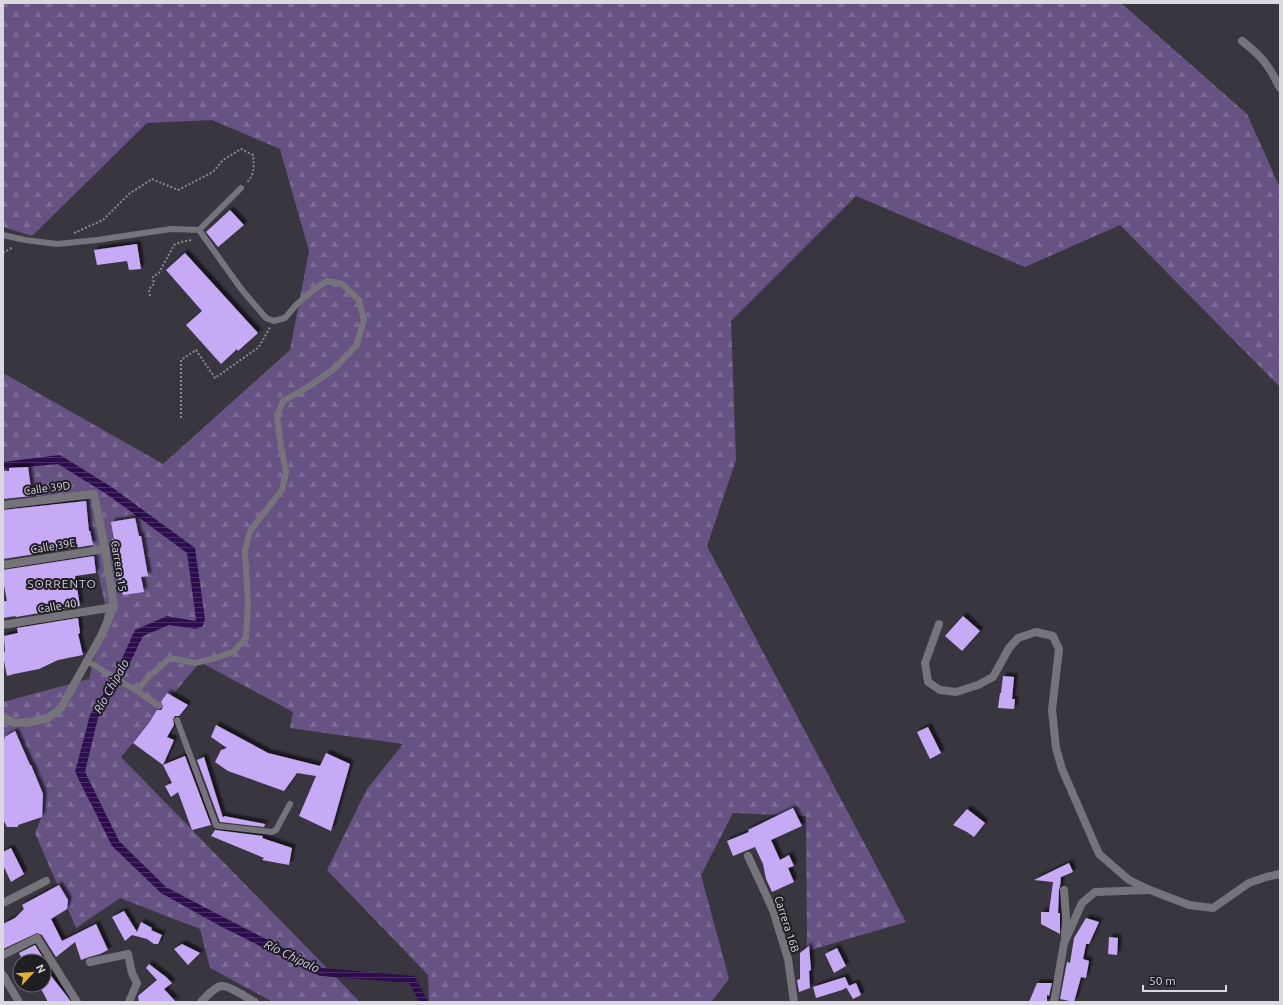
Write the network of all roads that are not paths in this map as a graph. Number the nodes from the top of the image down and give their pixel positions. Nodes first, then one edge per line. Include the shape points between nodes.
1 (1242, 41) dead end
2 (1280, 88) edge
3 (241, 188) road end
4 (199, 230) junction
5 (3, 235) edge
6 (94, 494) joint
7 (3, 505) edge
8 (106, 549) junction
9 (3, 565) edge
10 (114, 607) junction
11 (940, 624) dead end
12 (3, 625) edge
13 (87, 661) junction
14 (137, 691) junction
15 (159, 706) dead end
16 (3, 717) edge
17 (177, 720) dead end
18 (290, 804) dead end
19 (748, 856) dead end
20 (1280, 874) edge
21 (46, 881) dead end
22 (1064, 890) dead end
23 (1150, 890) junction
24 (3, 903) edge
25 (1064, 943) junction
26 (3, 956) edge
27 (90, 962) dead end
28 (3, 975) edge
29 (19, 1002) edge
30 (77, 1002) edge
31 (129, 1002) edge
32 (201, 1002) edge
33 (255, 1002) edge
34 (794, 1002) edge
35 (1054, 1002) edge

1 - 2 street via 1258,54
3 - 4 lane
4 - 5 lane via 171,229 57,244
4 - 14 lane via 242,290 266,318 274,321 285,318 296,305 327,281 342,284 359,300 364,320 356,346 334,370 283,401 277,416 286,472 282,490 250,531 245,550 248,603 246,638 233,652 212,659 195,663 169,659 147,678
6 - 7 street, Calle 39D
6 - 8 street, Carrera 15
8 - 9 street, Calle 39E
8 - 10 street, Carrera 15
10 - 12 street, Calle 40
10 - 13 street, Carrera 15
11 - 23 street via 925,663 928,682 940,690 956,692 993,677 1009,648 1018,638 1036,632 1053,636 1059,649 1052,710 1056,748 1062,769 1099,854 1129,880
13 - 14 lane
13 - 16 street, Carrera 15 via 61,708 48,718 14,722
14 - 15 lane
17 - 18 lane via 216,825 272,832 276,830
19 - 34 street, Carrera 16B via 773,910 788,959
20 - 23 street via 1249,883 1213,908 1189,905
21 - 24 street
22 - 25 street
23 - 25 street via 1095,892 1082,903
25 - 35 street
26 - 30 street via 37,938
27 - 31 street via 128,954 137,983
28 - 29 street
32 - 33 street via 220,986 227,987

